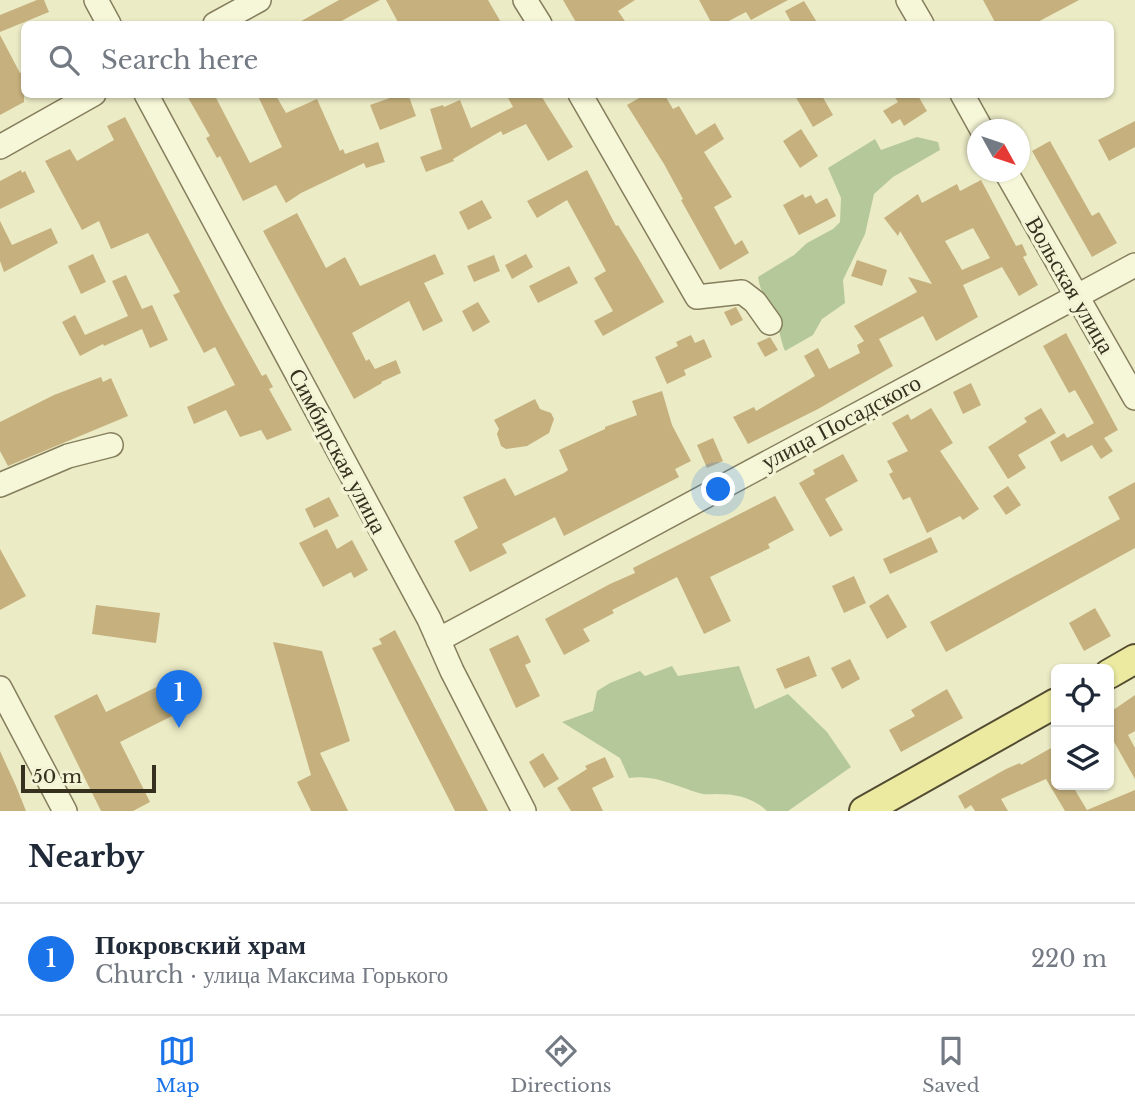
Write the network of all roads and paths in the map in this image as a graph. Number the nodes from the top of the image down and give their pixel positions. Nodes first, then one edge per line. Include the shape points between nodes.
1 (96, 0) edge
2 (259, 0) edge
3 (526, 0) edge
4 (908, 0) edge
5 (107, 21) edge
6 (220, 21) edge
7 (538, 21) edge
8 (920, 21) edge
9 (87, 98) edge
10 (148, 98) edge
11 (582, 98) edge
12 (964, 98) edge
13 (976, 119) edge
14 (0, 148) edge
15 (1012, 182) edge
16 (1135, 265) edge
17 (1077, 297) junction
18 (769, 323) dead end
19 (1135, 398) edge
20 (111, 445) dead end
21 (0, 485) edge
22 (438, 640) junction
23 (1135, 659) edge
24 (1114, 671) edge
25 (0, 688) edge
26 (1051, 707) edge
27 (65, 811) edge
28 (524, 811) edge
29 (864, 811) edge

1 - 5 street
2 - 6 street
3 - 7 street
4 - 8 street
9 - 14 street
10 - 22 street, Симбирская улица
11 - 18 street via 697,297 742,292
12 - 13 street
15 - 17 street, Вольская улица
16 - 17 street, улица Посадского
17 - 19 street, Вольская улица
17 - 22 street, улица Посадского
20 - 21 street via 68,456
22 - 28 street, Симбирская улица
23 - 24 main road
25 - 27 street
26 - 29 main road

